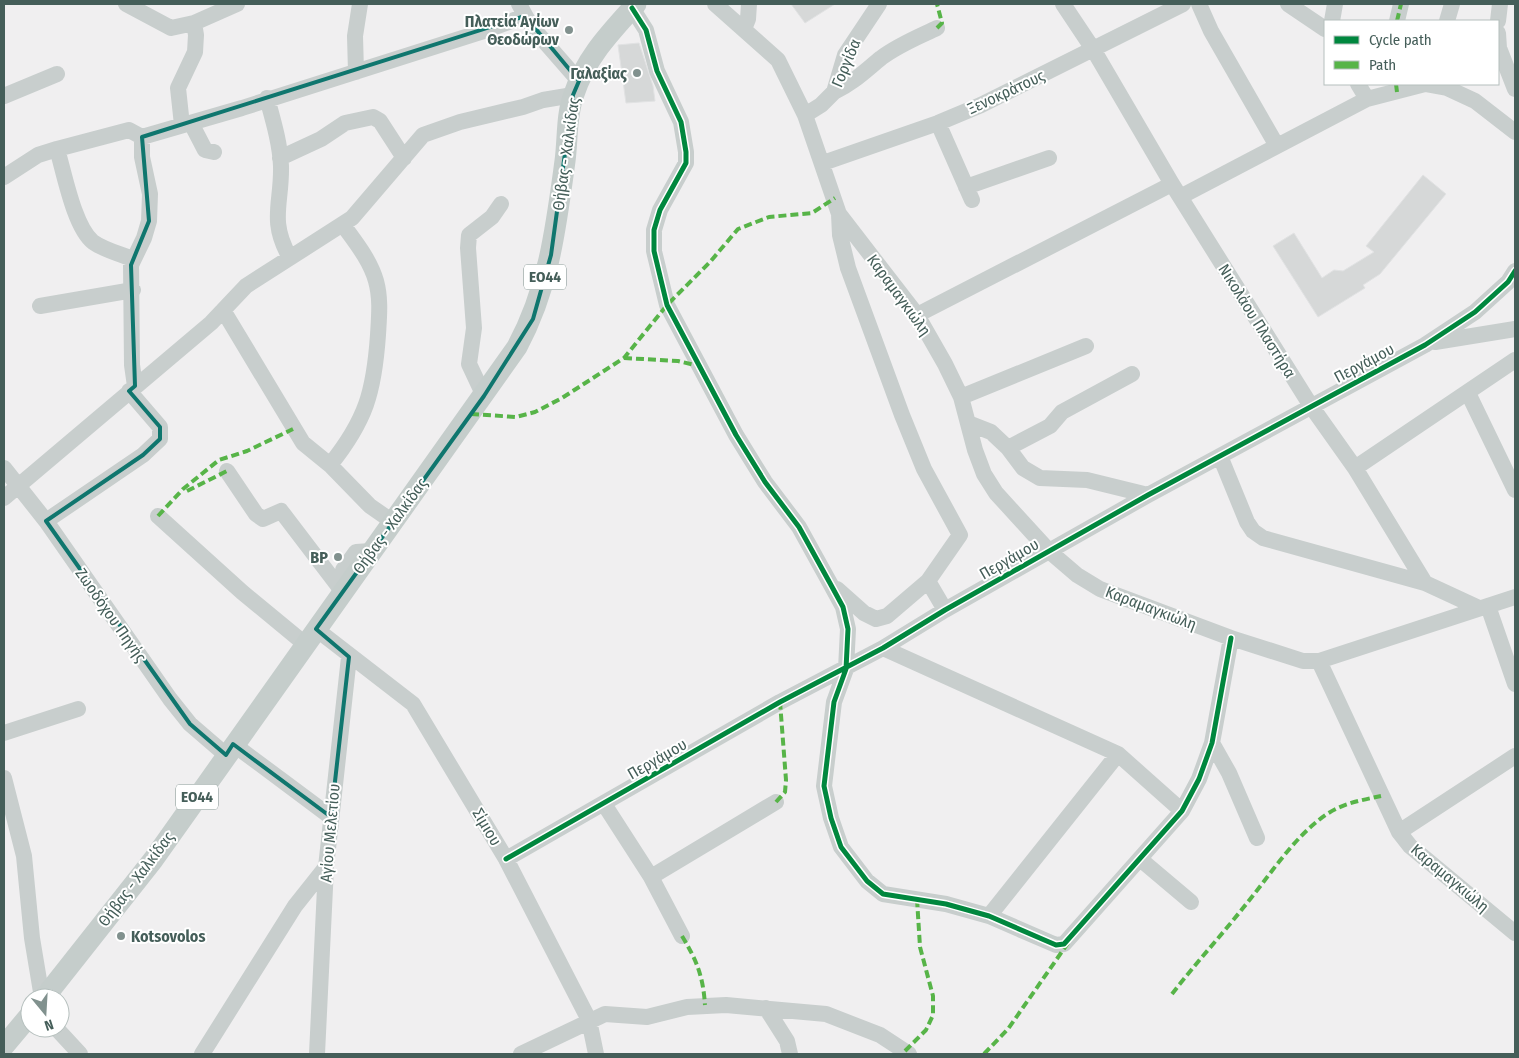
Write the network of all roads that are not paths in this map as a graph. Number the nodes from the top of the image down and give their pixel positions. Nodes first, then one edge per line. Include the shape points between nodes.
1 (126, 4) edge
2 (237, 4) edge
3 (360, 4) edge
4 (715, 4) edge
5 (749, 4) edge
6 (879, 4) edge
7 (1063, 4) edge
8 (1183, 4) edge
9 (1199, 4) edge
10 (1288, 4) edge
11 (1335, 4) edge
12 (1401, 4) edge
13 (1452, 4) edge
14 (1500, 4) edge
15 (637, 5) edge
16 (522, 10) edge
17 (1332, 20) edge
18 (1397, 20) edge
19 (1447, 20) edge
20 (1498, 20) edge
21 (194, 23) junction
22 (937, 28) dead end
23 (1324, 28) edge
24 (744, 29) junction
25 (1499, 40) edge
26 (1093, 48) junction
27 (356, 72) junction
28 (1512, 72) edge
29 (58, 74) dead end
30 (1359, 85) edge
31 (1419, 85) edge
32 (1431, 85) edge
33 (576, 88) junction
34 (1397, 88) edge
35 (1515, 89) edge
36 (834, 92) junction
37 (4, 96) edge
38 (267, 98) junction
39 (1367, 100) junction
40 (805, 115) junction
41 (938, 123) junction
42 (187, 124) junction
43 (1515, 132) edge
44 (142, 136) junction
45 (1277, 146) junction
46 (57, 148) junction
47 (214, 152) dead end
48 (280, 158) junction
49 (404, 158) junction
50 (1050, 158) dead end
51 (823, 163) junction
52 (4, 176) edge
53 (1176, 190) junction
54 (501, 204) dead end
55 (840, 214) junction
56 (343, 225) junction
57 (289, 256) junction
58 (133, 259) junction
59 (1515, 271) edge
60 (133, 290) junction
61 (40, 306) dead end
62 (223, 310) junction
63 (917, 315) junction
64 (1515, 329) edge
65 (1425, 344) junction
66 (1086, 346) dead end
67 (1515, 360) edge
68 (1132, 374) dead end
69 (132, 388) junction
70 (1468, 393) junction
71 (484, 396) junction
72 (961, 397) junction
73 (1311, 406) junction
74 (968, 423) junction
75 (1008, 448) junction
76 (1220, 456) junction
77 (330, 465) junction
78 (4, 468) edge
79 (1355, 468) junction
80 (227, 471) dead end
81 (20, 486) junction
82 (1515, 490) edge
83 (1148, 495) junction
84 (4, 498) edge
85 (158, 516) dead end
86 (46, 521) junction
87 (393, 522) junction
88 (1049, 551) junction
89 (928, 581) junction
90 (1425, 583) junction
91 (832, 585) junction
92 (344, 588) junction
93 (1515, 597) edge
94 (1484, 607) junction
95 (945, 610) junction
96 (311, 637) junction
97 (1231, 638) junction
98 (883, 648) junction
99 (349, 657) junction
100 (1319, 661) junction
101 (846, 669) junction
102 (1515, 684) edge
103 (78, 708) dead end
104 (4, 733) edge
105 (1212, 743) junction
106 (230, 750) junction
107 (1118, 754) junction
108 (1515, 756) edge
109 (4, 778) edge
110 (776, 802) dead end
111 (604, 804) junction
112 (1182, 811) junction
113 (331, 817) junction
114 (1399, 832) junction
115 (1257, 838) dead end
116 (506, 859) junction
117 (1140, 859) junction
118 (326, 867) junction
119 (651, 877) junction
120 (1191, 902) dead end
121 (989, 916) junction
122 (1515, 933) edge
123 (682, 936) dead end
124 (41, 988) edge
125 (51, 988) edge
126 (766, 1008) junction
127 (589, 1020) junction
128 (20, 1027) edge
129 (65, 1038) edge
130 (4, 1046) edge
131 (80, 1054) edge
132 (202, 1054) edge
133 (317, 1054) edge
134 (520, 1054) edge
135 (596, 1054) edge
136 (790, 1054) edge
137 (909, 1054) edge

1 - 21 street via 172,28
2 - 21 street
3 - 27 street via 355,36
4 - 24 street
5 - 24 street
6 - 36 street, Γοργίδα via 845,55
7 - 26 street, Νικολάου Πλαστήρα
8 - 26 street, Ξενοκράτους
9 - 45 street
10 - 23 street
11 - 17 street
12 - 18 street
13 - 19 street
14 - 20 street
15 - 33 main road, Θήβας - Χαλκίδας / ΕΟ44 via 602,41
15 - 91 street via 657,70 681,122 686,152 686,163 660,210 654,230 654,251 667,305 736,434 765,482 799,527
16 - 27 street
16 - 33 street
21 - 42 street via 195,52 178,88
22 - 36 street via 905,43 852,84
24 - 40 street via 778,60
25 - 28 street
26 - 41 street, Ξενοκράτους via 1030,82
26 - 53 street, Νικολάου Πλαστήρα
27 - 38 street
28 - 35 street
29 - 37 street
30 - 39 street
31 - 34 street
32 - 43 street via 1447,88 1475,101
33 - 49 street via 436,129 423,135
33 - 71 main road, Θήβας - Χαλκίδας / ΕΟ44 via 551,255 541,294 517,347
34 - 39 street
36 - 40 street, Γοργίδα
38 - 42 street
38 - 48 street
39 - 45 street
40 - 51 street
41 - 50 street via 969,194
41 - 51 street, Ξενοκράτους
42 - 44 street
42 - 47 street via 205,150
44 - 46 street via 129,130
44 - 58 street via 142,157 150,194 149,221
45 - 53 street
46 - 52 street via 38,155
46 - 58 street via 79,222 86,235 94,243
48 - 49 street via 321,139 345,123 374,117
48 - 57 street via 277,225
49 - 56 street
51 - 55 street
53 - 63 street
53 - 73 street, Νικολάου Πλαστήρα
54 - 71 street via 492,217 469,235 474,328 468,364
55 - 63 street, Καραμαγκιώλη
55 - 89 street via 840,234 848,268 902,415 924,469 960,535
56 - 57 street
56 - 77 street via 371,269 380,309 371,394 360,422
57 - 62 street via 246,286
58 - 60 street
59 - 65 street, Περγάμου via 1508,282 1475,312
60 - 61 street
60 - 69 street
62 - 69 street
62 - 77 street via 303,443
63 - 72 street, Καραμαγκιώλη
64 - 65 street
65 - 73 street, Περγάμου
66 - 72 street
67 - 70 street
68 - 75 street via 1062,412 1050,426
69 - 81 street
69 - 86 street via 160,427 160,439 136,460
70 - 79 street
70 - 82 street
71 - 87 main road, Θήβας - Χαλκίδας / ΕΟ44
72 - 74 street, Καραμαγκιώλη
73 - 76 street, Περγάμου
73 - 79 street, Νικολάου Πλαστήρα
74 - 75 street via 991,432
74 - 88 street, Καραμαγκιώλη via 981,466 996,493
75 - 83 street via 1022,468 1040,478 1087,480
76 - 83 street, Περγάμου
76 - 90 street via 1247,522 1263,538
77 - 87 street via 365,501
78 - 81 street, Ζωοδόχου Πηγής
79 - 90 street, Νικολάου Πλαστήρα
80 - 92 street via 256,514 263,519 281,511
81 - 84 street
81 - 86 street, Ζωοδόχου Πηγής
83 - 88 street, Περγάμου
85 - 96 street via 242,592
86 - 106 street, Ζωοδόχου Πηγής via 190,724
87 - 92 main road, Θήβας - Χαλκίδας / ΕΟ44
88 - 95 street, Περγάμου
88 - 97 street, Καραμαγκιώλη via 1077,575 1100,589
89 - 91 street via 887,616 876,619 864,613
89 - 95 street
90 - 94 street
91 - 101 street via 848,629
92 - 96 main road, Θήβας - Χαλκίδας / ΕΟ44
93 - 94 street
94 - 100 street
94 - 102 street
95 - 98 street, Περγάμου
96 - 99 street
96 - 106 main road, Θήβας - Χαλκίδας / ΕΟ44
97 - 100 street, Καραμαγκιώλη via 1303,661
97 - 105 street
98 - 101 street, Περγάμου
98 - 107 street
99 - 113 street, Αγίου Μελετίου
99 - 116 street, Σίμιου via 413,704
100 - 114 street, Καραμαγκιώλη
101 - 111 street, Περγάμου via 780,702
101 - 121 street via 834,702 824,786 841,847 867,881 883,894 946,904
103 - 104 street
105 - 112 street via 1199,779
105 - 115 street via 1229,773
106 - 113 street, Ζωοδόχου Πηγής
106 - 125 main road, Θήβας - Χαλκίδας / ΕΟ44 via 153,860
107 - 112 street
107 - 121 street
108 - 114 street
109 - 124 street via 24,856 31,929
110 - 119 street
111 - 116 street, Περγάμου
111 - 119 street
112 - 117 street
113 - 118 street, Αγίου Μελετίου
114 - 122 street, Καραμαγκιώλη via 1410,846
116 - 127 street, Σίμιου
117 - 120 street
117 - 121 street via 1064,944 1056,945
118 - 132 street via 295,906
118 - 133 street, Αγίου Μελετίου
119 - 123 street
126 - 127 street via 705,1005 647,1017 605,1014
126 - 136 street via 787,1041
126 - 137 street via 826,1014 880,1035
127 - 134 street via 576,1030
127 - 135 street, Σίμιου
128 - 130 main road
129 - 131 street

